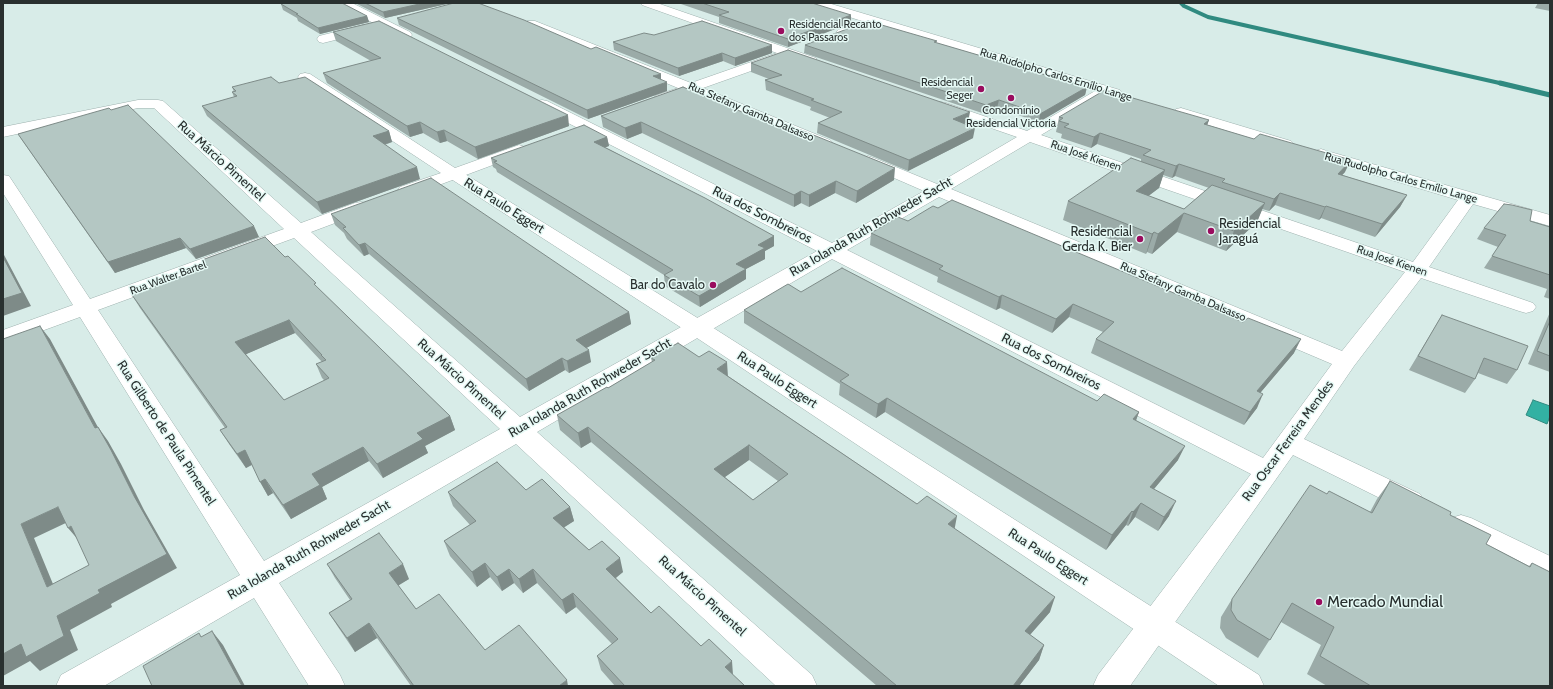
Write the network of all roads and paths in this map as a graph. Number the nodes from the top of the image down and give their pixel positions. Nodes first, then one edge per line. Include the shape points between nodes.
1 (343, 3) edge
2 (646, 3) edge
3 (816, 3) edge
4 (399, 20) edge
5 (874, 20) junction
6 (531, 23) edge
7 (384, 24) junction
8 (831, 37) edge
9 (323, 39) dead end
10 (419, 41) edge
11 (810, 45) edge
12 (788, 53) junction
13 (826, 66) edge
14 (305, 77) edge
15 (692, 88) junction
16 (1107, 90) junction
17 (1129, 97) edge
18 (530, 98) edge
19 (930, 102) edge
20 (649, 103) edge
21 (1167, 108) edge
22 (607, 118) edge
23 (585, 126) junction
24 (3, 132) edge
25 (563, 134) edge
26 (1028, 136) junction
27 (534, 144) edge
28 (454, 174) junction
29 (3, 180) edge
30 (938, 190) junction
31 (1468, 198) junction
32 (1550, 221) edge
33 (297, 230) junction
34 (831, 250) junction
35 (1418, 269) junction
36 (1526, 307) dead end
37 (85, 308) junction
38 (696, 327) junction
39 (3, 338) edge
40 (1346, 361) junction
41 (517, 430) junction
42 (1289, 442) junction
43 (1267, 471) junction
44 (1550, 570) edge
45 (260, 578) junction
46 (1154, 626) junction
47 (73, 686) edge
48 (328, 686) edge
49 (800, 686) edge
50 (1110, 686) edge
51 (1246, 686) edge

1 - 7 street
2 - 12 street
3 - 5 street, Rua Rudolpho Carlos Emílio Lange
4 - 7 street
5 - 8 street
5 - 16 street, Rua Rudolpho Carlos Emílio Lange
6 - 15 street, Rua Stefany Gamba Dalsasso
7 - 9 street
7 - 10 street
11 - 12 street
12 - 13 street
12 - 15 street
14 - 28 street, Rua Paulo Eggert
15 - 20 street
15 - 30 street, Rua Stefany Gamba Dalsasso
16 - 17 street, Rua Rudolpho Carlos Emílio Lange
16 - 26 street, Rua Iolanda Ruth Rohweder Sacht
18 - 23 street, Rua dos Sombreiros
19 - 26 street, Rua José Kienen
21 - 31 street, Rua Rudolpho Carlos Emílio Lange
22 - 23 street
23 - 25 street
23 - 34 street, Rua dos Sombreiros
24 - 33 street, Rua Márcio Pimentel via 138,104 158,104
26 - 30 street, Rua Iolanda Ruth Rohweder Sacht
26 - 35 street, Rua José Kienen
27 - 28 street, Rua Walter Bartel
28 - 33 street, Rua Walter Bartel
28 - 38 street, Rua Paulo Eggert
29 - 37 street, Rua Gilberto de Paula Pimentel
30 - 34 street, Rua Iolanda Ruth Rohweder Sacht
30 - 40 street, Rua Stefany Gamba Dalsasso
31 - 32 street, Rua Rudolpho Carlos Emílio Lange
31 - 35 street, Rua Oscar Ferreira Mendes
33 - 37 street, Rua Walter Bartel
33 - 41 street, Rua Márcio Pimentel
34 - 38 street, Rua Iolanda Ruth Rohweder Sacht
34 - 43 street, Rua dos Sombreiros
35 - 36 street, Rua José Kienen
35 - 40 street, Rua Oscar Ferreira Mendes
37 - 39 street, Rua Walter Bartel
37 - 45 street, Rua Gilberto de Paula Pimentel
38 - 41 street, Rua Iolanda Ruth Rohweder Sacht
38 - 46 street, Rua Paulo Eggert
40 - 42 street, Rua Oscar Ferreira Mendes
41 - 45 street, Rua Iolanda Ruth Rohweder Sacht
41 - 49 street, Rua Márcio Pimentel
42 - 43 street, Rua Oscar Ferreira Mendes
42 - 44 street
43 - 46 street, Rua Oscar Ferreira Mendes
45 - 47 street, Rua Iolanda Ruth Rohweder Sacht
45 - 48 street, Rua Gilberto de Paula Pimentel
46 - 50 street, Rua Oscar Ferreira Mendes
46 - 51 street, Rua Paulo Eggert

